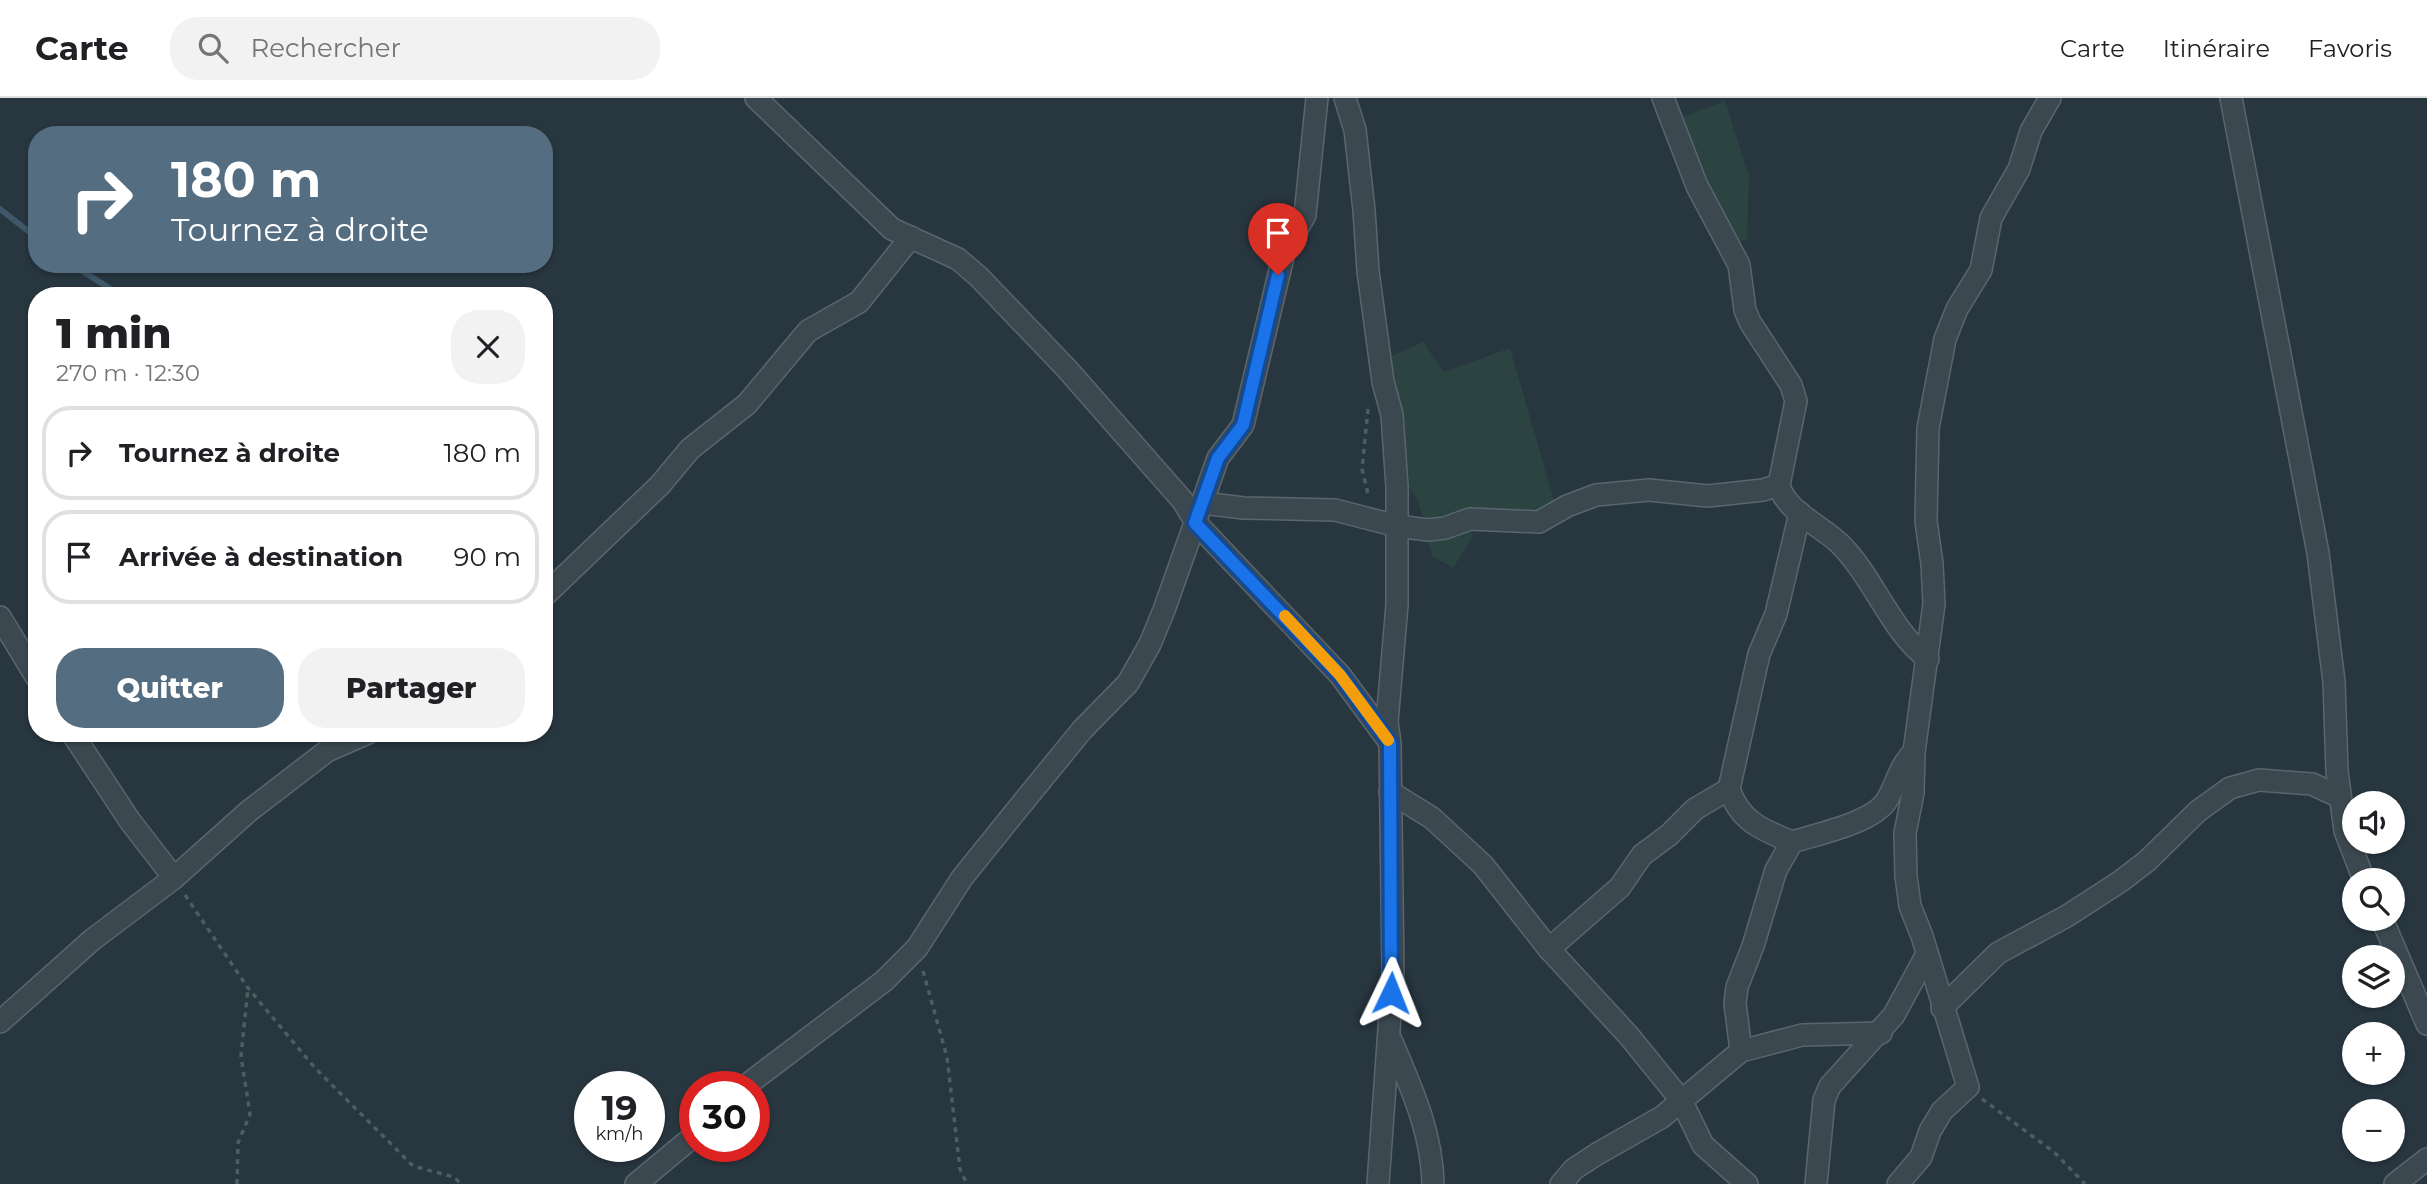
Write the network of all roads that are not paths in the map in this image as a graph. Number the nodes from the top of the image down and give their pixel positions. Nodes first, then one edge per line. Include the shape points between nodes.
1 (756, 98) edge
2 (1317, 98) edge
3 (1345, 98) edge
4 (1663, 98) edge
5 (2050, 98) edge
6 (2231, 98) edge
7 (911, 237) junction
8 (1779, 485) junction
9 (1198, 513) junction
10 (1800, 513) junction
11 (1396, 526) junction
12 (553, 587) edge
13 (0, 617) edge
14 (1928, 659) junction
15 (28, 663) edge
16 (78, 742) edge
17 (348, 742) edge
18 (1390, 743) junction
19 (1914, 752) junction
20 (1729, 789) junction
21 (1391, 792) junction
22 (2340, 797) junction
23 (1792, 842) junction
24 (2359, 868) edge
25 (174, 878) junction
26 (2387, 931) edge
27 (1549, 949) junction
28 (1927, 954) junction
29 (1942, 1008) junction
30 (0, 1022) edge
31 (2427, 1024) edge
32 (1881, 1033) junction
33 (1388, 1035) junction
34 (1741, 1051) junction
35 (765, 1071) edge
36 (1681, 1100) junction
37 (679, 1148) edge
38 (2427, 1159) edge
39 (636, 1184) edge
40 (1378, 1184) edge
41 (1433, 1184) edge
42 (1561, 1184) edge
43 (1747, 1184) edge
44 (1816, 1184) edge
45 (1898, 1184) edge
46 (2395, 1184) edge

1 - 7 street via 867,208 891,229
2 - 9 street via 1306,215 1284,253 1243,425 1218,458
3 - 11 street via 1355,130 1367,271 1392,415
4 - 8 street via 1697,186 1739,265 1750,322 1791,385 1796,401
5 - 14 street via 2031,131 2019,169 1991,218 1981,270 1945,339 1928,428 1926,522 1934,604
6 - 22 street via 2318,553 2334,682
7 - 9 street via 958,259 979,277
7 - 12 street via 859,302 808,331 747,404 690,449 660,485
8 - 10 street
8 - 11 street via 1709,496 1649,491 1596,495 1539,522 1493,518 1437,529
9 - 11 street via 1244,508 1335,510
9 - 18 street via 1340,675
9 - 35 street via 1150,644 1128,683 1082,730 962,878 916,948 884,981
10 - 14 street via 1840,544 1903,633
10 - 20 street via 1776,614 1759,654
11 - 18 street via 1397,605 1387,722
13 - 15 street
14 - 19 street
16 - 25 street
17 - 25 street via 327,751 248,811
18 - 21 street
19 - 23 street via 1878,809
19 - 28 street via 1913,793 1905,833 1906,876 1910,906
20 - 23 street via 1734,803 1755,827
20 - 27 street via 1695,809 1642,855 1620,887
21 - 27 street via 1432,818 1483,864
21 - 33 street via 1393,972
22 - 24 street via 2345,831
22 - 29 street via 2312,784 2259,780 2230,788 2121,881 1998,953
23 - 34 street via 1776,870 1737,987
25 - 30 street via 92,940
26 - 31 street
27 - 36 street
28 - 29 street
28 - 32 street via 1903,1003
29 - 45 street via 1968,1087 1942,1111 1921,1157
32 - 34 street via 1802,1035
32 - 44 street via 1839,1074 1824,1100
33 - 40 street
33 - 41 street via 1422,1115
34 - 36 street
36 - 42 street via 1662,1117 1574,1169
36 - 43 street via 1703,1145
37 - 39 street
38 - 46 street

